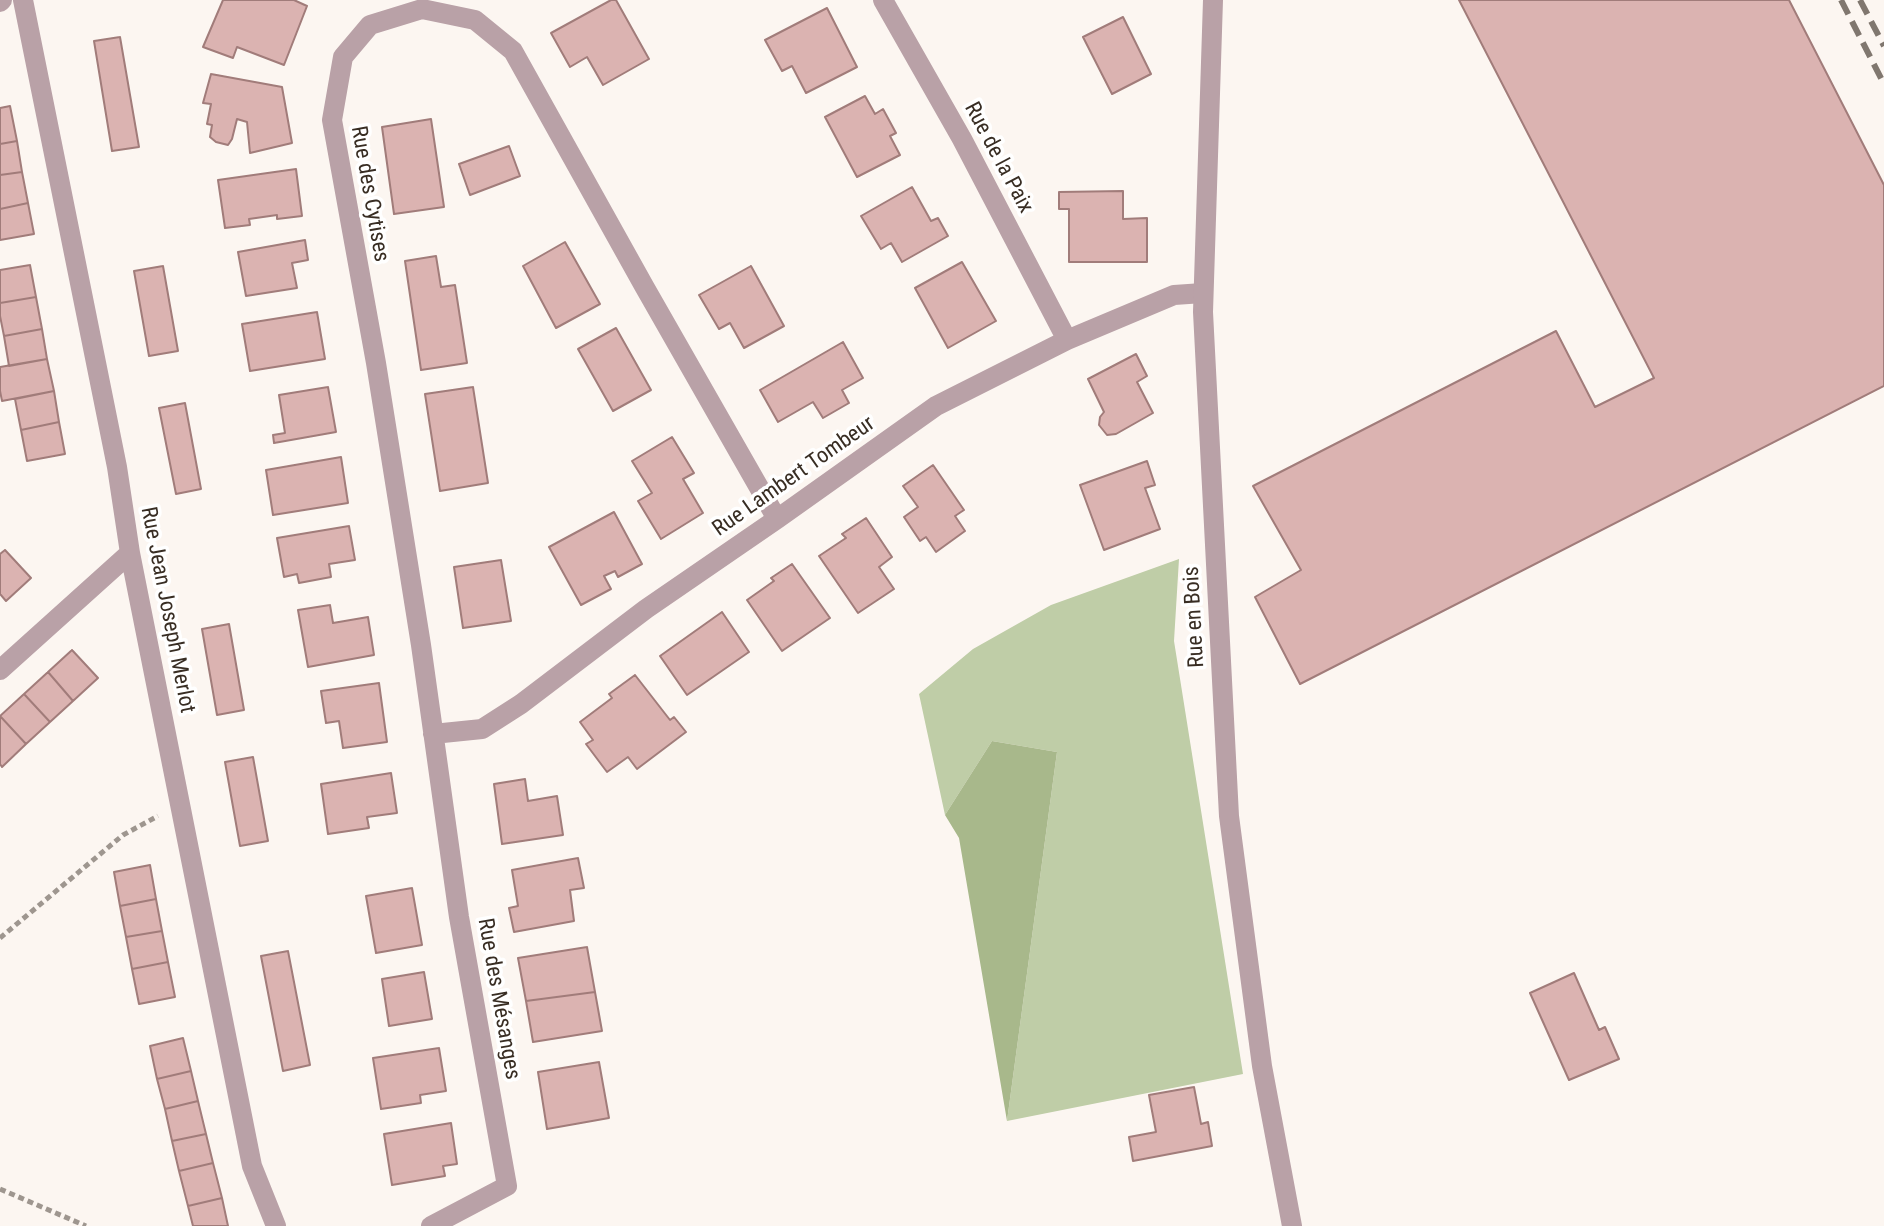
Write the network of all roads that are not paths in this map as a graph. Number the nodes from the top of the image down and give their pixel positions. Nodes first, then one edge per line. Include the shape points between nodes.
1 (23, 0) edge
2 (883, 0) edge
3 (1213, 0) edge
4 (1203, 293) junction
5 (1067, 340) junction
6 (777, 519) junction
7 (130, 553) junction
8 (0, 670) edge
9 (433, 734) junction
10 (276, 1226) edge
11 (431, 1226) edge
12 (1292, 1226) edge

1 - 7 street, Rue Jean Joseph Merlot
2 - 5 street, Rue de la Paix
3 - 4 street, Rue en Bois
4 - 5 street, Rue Lambert Tombeur via 1174,295
4 - 12 street, Rue en Bois via 1229,816 1262,1066
5 - 6 street, Rue Lambert Tombeur via 936,406
6 - 9 street, Rue Lambert Tombeur via 482,729
6 - 9 street, Rue des Cytises via 513,51 475,20 422,9 370,25 343,57 332,120
7 - 8 street
7 - 10 street, Rue Jean Joseph Merlot via 252,1166
9 - 11 street, Rue des Mésanges via 507,1186

